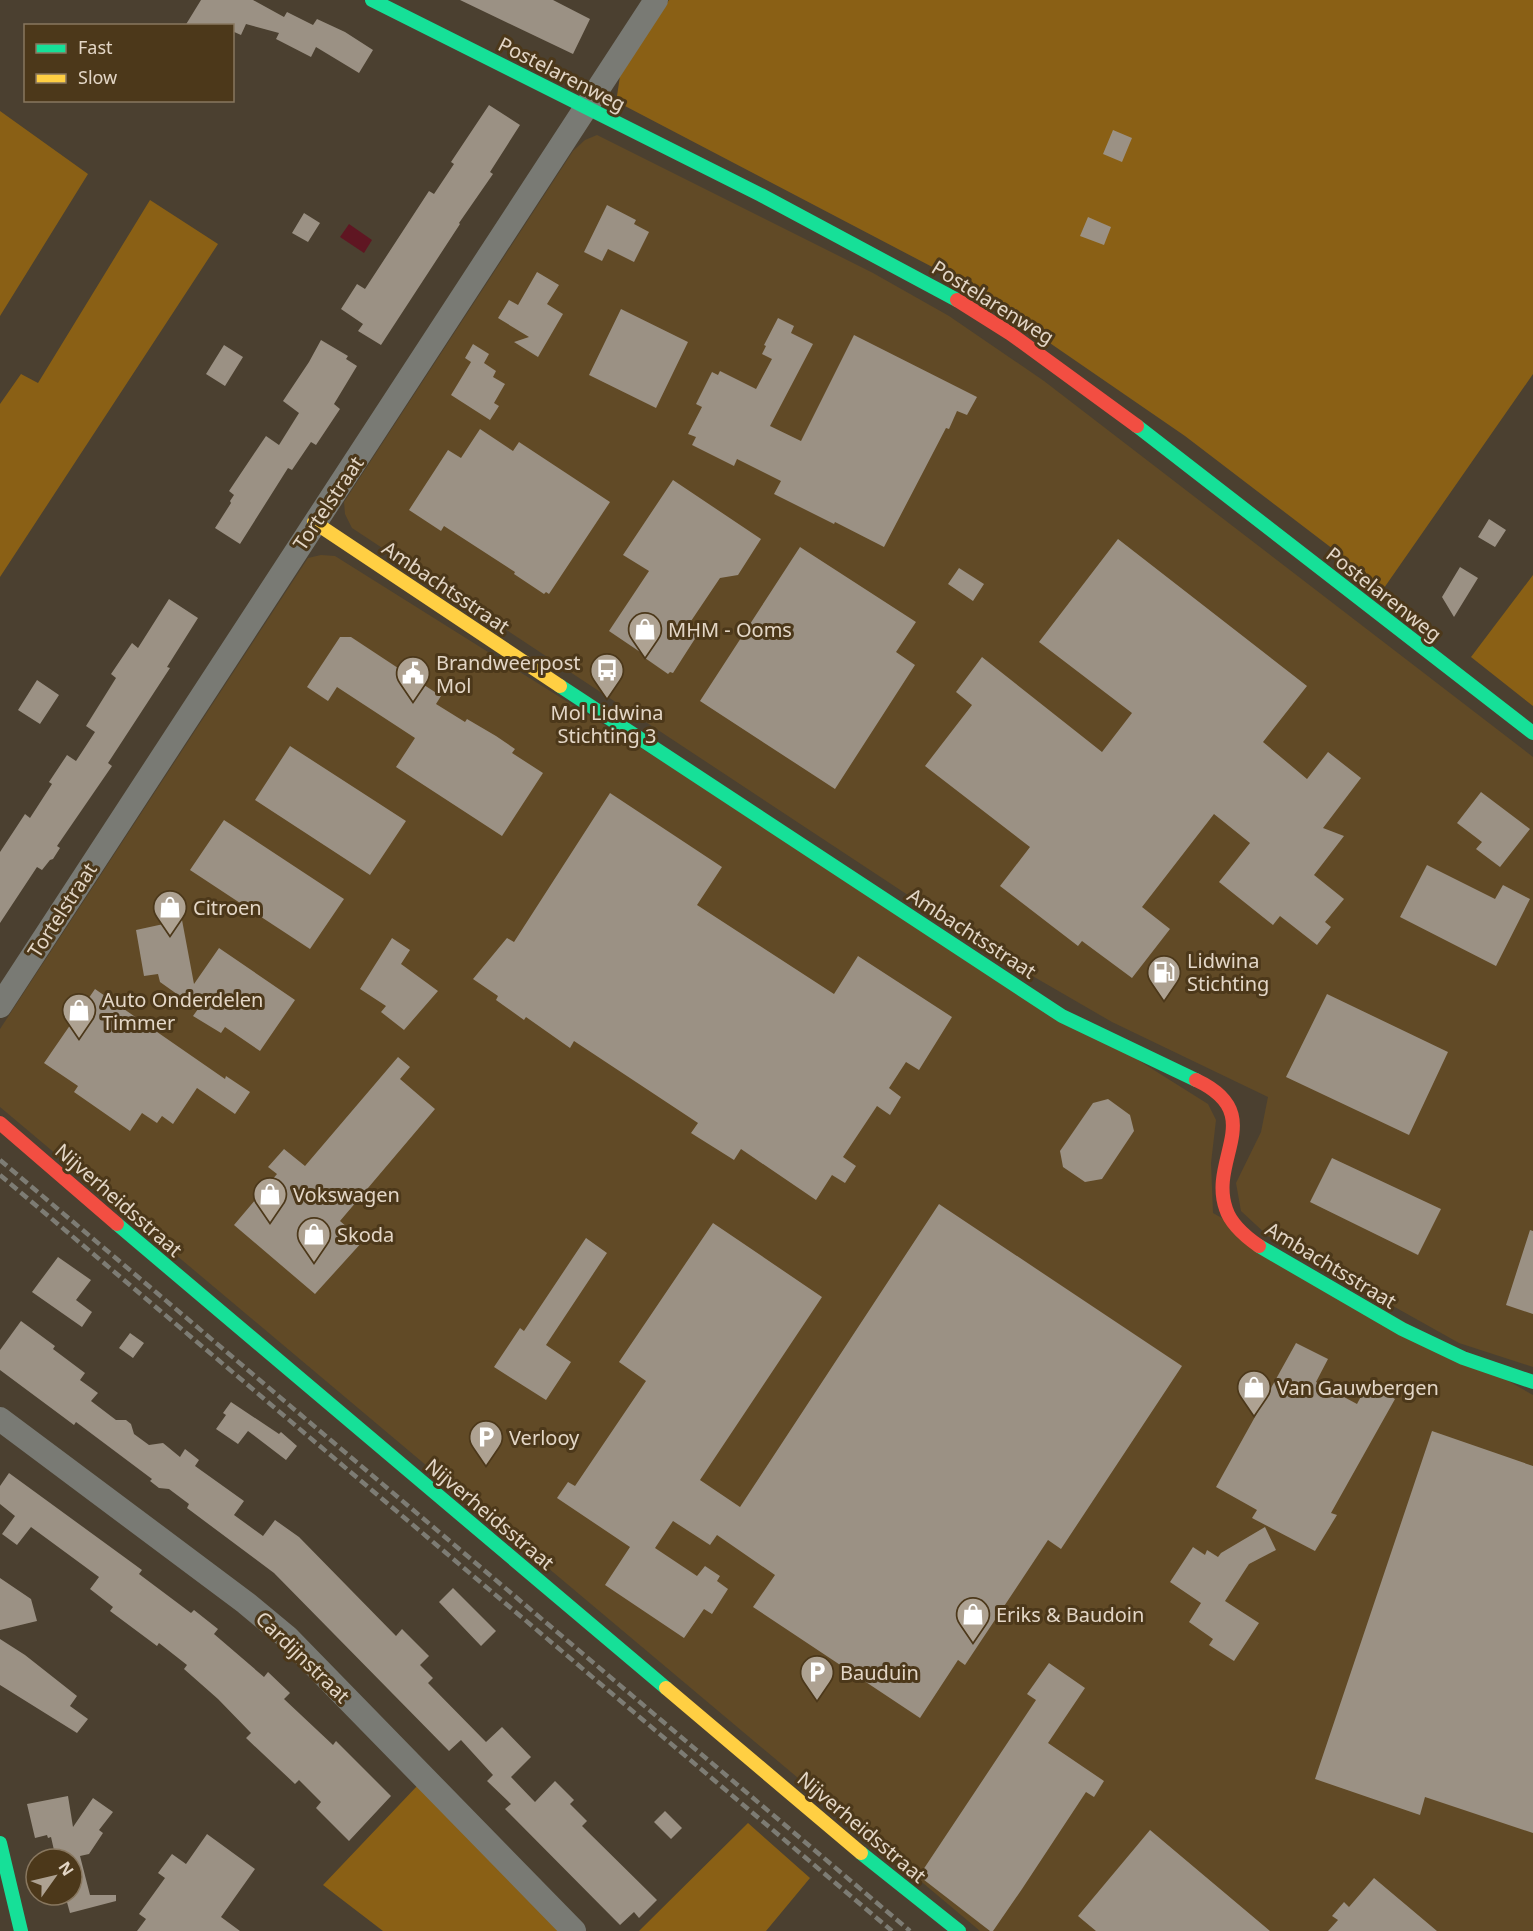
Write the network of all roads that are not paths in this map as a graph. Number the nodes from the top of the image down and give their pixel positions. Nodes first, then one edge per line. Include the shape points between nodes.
1 (372, 0) edge
2 (656, 0) edge
3 (586, 108) junction
4 (314, 522) junction
5 (1533, 733) edge
6 (0, 1006) edge
7 (0, 1123) edge
8 (1533, 1382) edge
9 (0, 1419) edge
10 (0, 1843) edge
11 (21, 1931) edge
12 (574, 1931) edge
13 (959, 1931) edge

1 - 3 street, Postelarenweg
2 - 3 street, Tortelstraat
3 - 4 street, Tortelstraat
3 - 5 street, Postelarenweg via 899,268 1011,334 1133,423
4 - 6 street, Tortelstraat
4 - 8 street, Ambachtsstraat via 1062,1016 1194,1078 1221,1095 1232,1112 1235,1130 1224,1173 1225,1206 1244,1235 1402,1329 1463,1358
7 - 13 street, Nijverheidsstraat via 575,1612
9 - 12 street, Cardijnstraat via 287,1637
10 - 11 street

